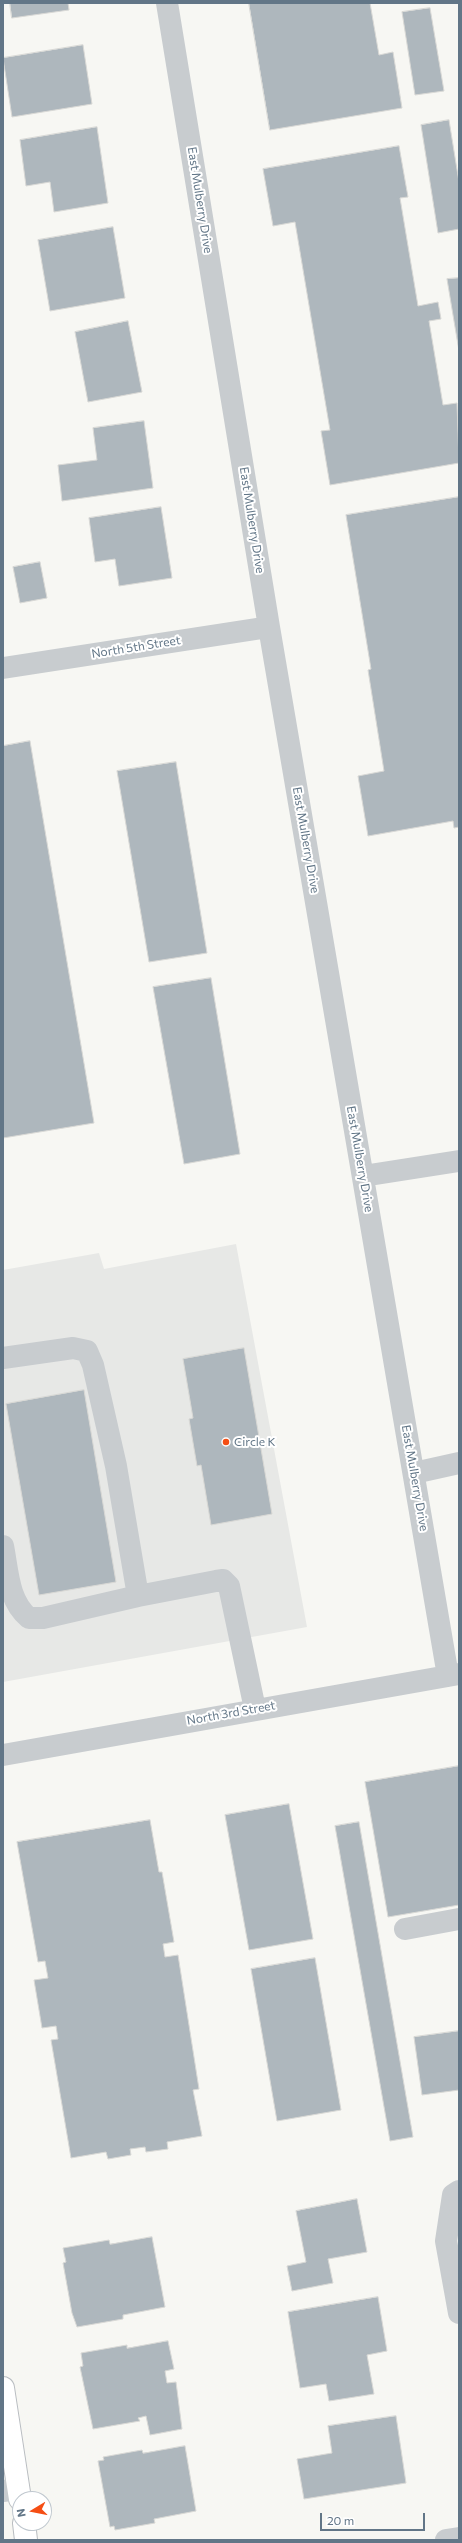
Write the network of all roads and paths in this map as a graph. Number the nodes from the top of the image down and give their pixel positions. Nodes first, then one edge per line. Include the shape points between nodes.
1 (167, 3) edge
2 (269, 627) junction
3 (3, 668) edge
4 (459, 1161) edge
5 (363, 1176) junction
6 (3, 1358) edge
7 (459, 1463) edge
8 (414, 1473) junction
9 (3, 1546) edge
10 (138, 1596) junction
11 (454, 1675) edge
12 (254, 1709) junction
13 (3, 1755) edge
14 (459, 1919) edge
15 (405, 1929) dead end
16 (456, 2193) edge
17 (459, 2313) edge
18 (3, 2388) edge
19 (14, 2491) edge
20 (459, 2538) edge
21 (446, 2540) edge

1 - 2 street, East Mulberry Drive
2 - 3 street, North 5th Street
2 - 5 street, East Mulberry Drive
4 - 5 street
5 - 8 street, East Mulberry Drive
6 - 10 street via 73,1348 87,1350 94,1365 116,1466
7 - 8 street
8 - 11 street, East Mulberry Drive
9 - 10 street via 12,1594 18,1609 29,1618 43,1618
10 - 12 street via 223,1580 229,1586
11 - 12 street, North 3rd Street
12 - 13 street, North 3rd Street
14 - 15 street
16 - 17 street via 446,2241
18 - 19 main road
20 - 21 street

